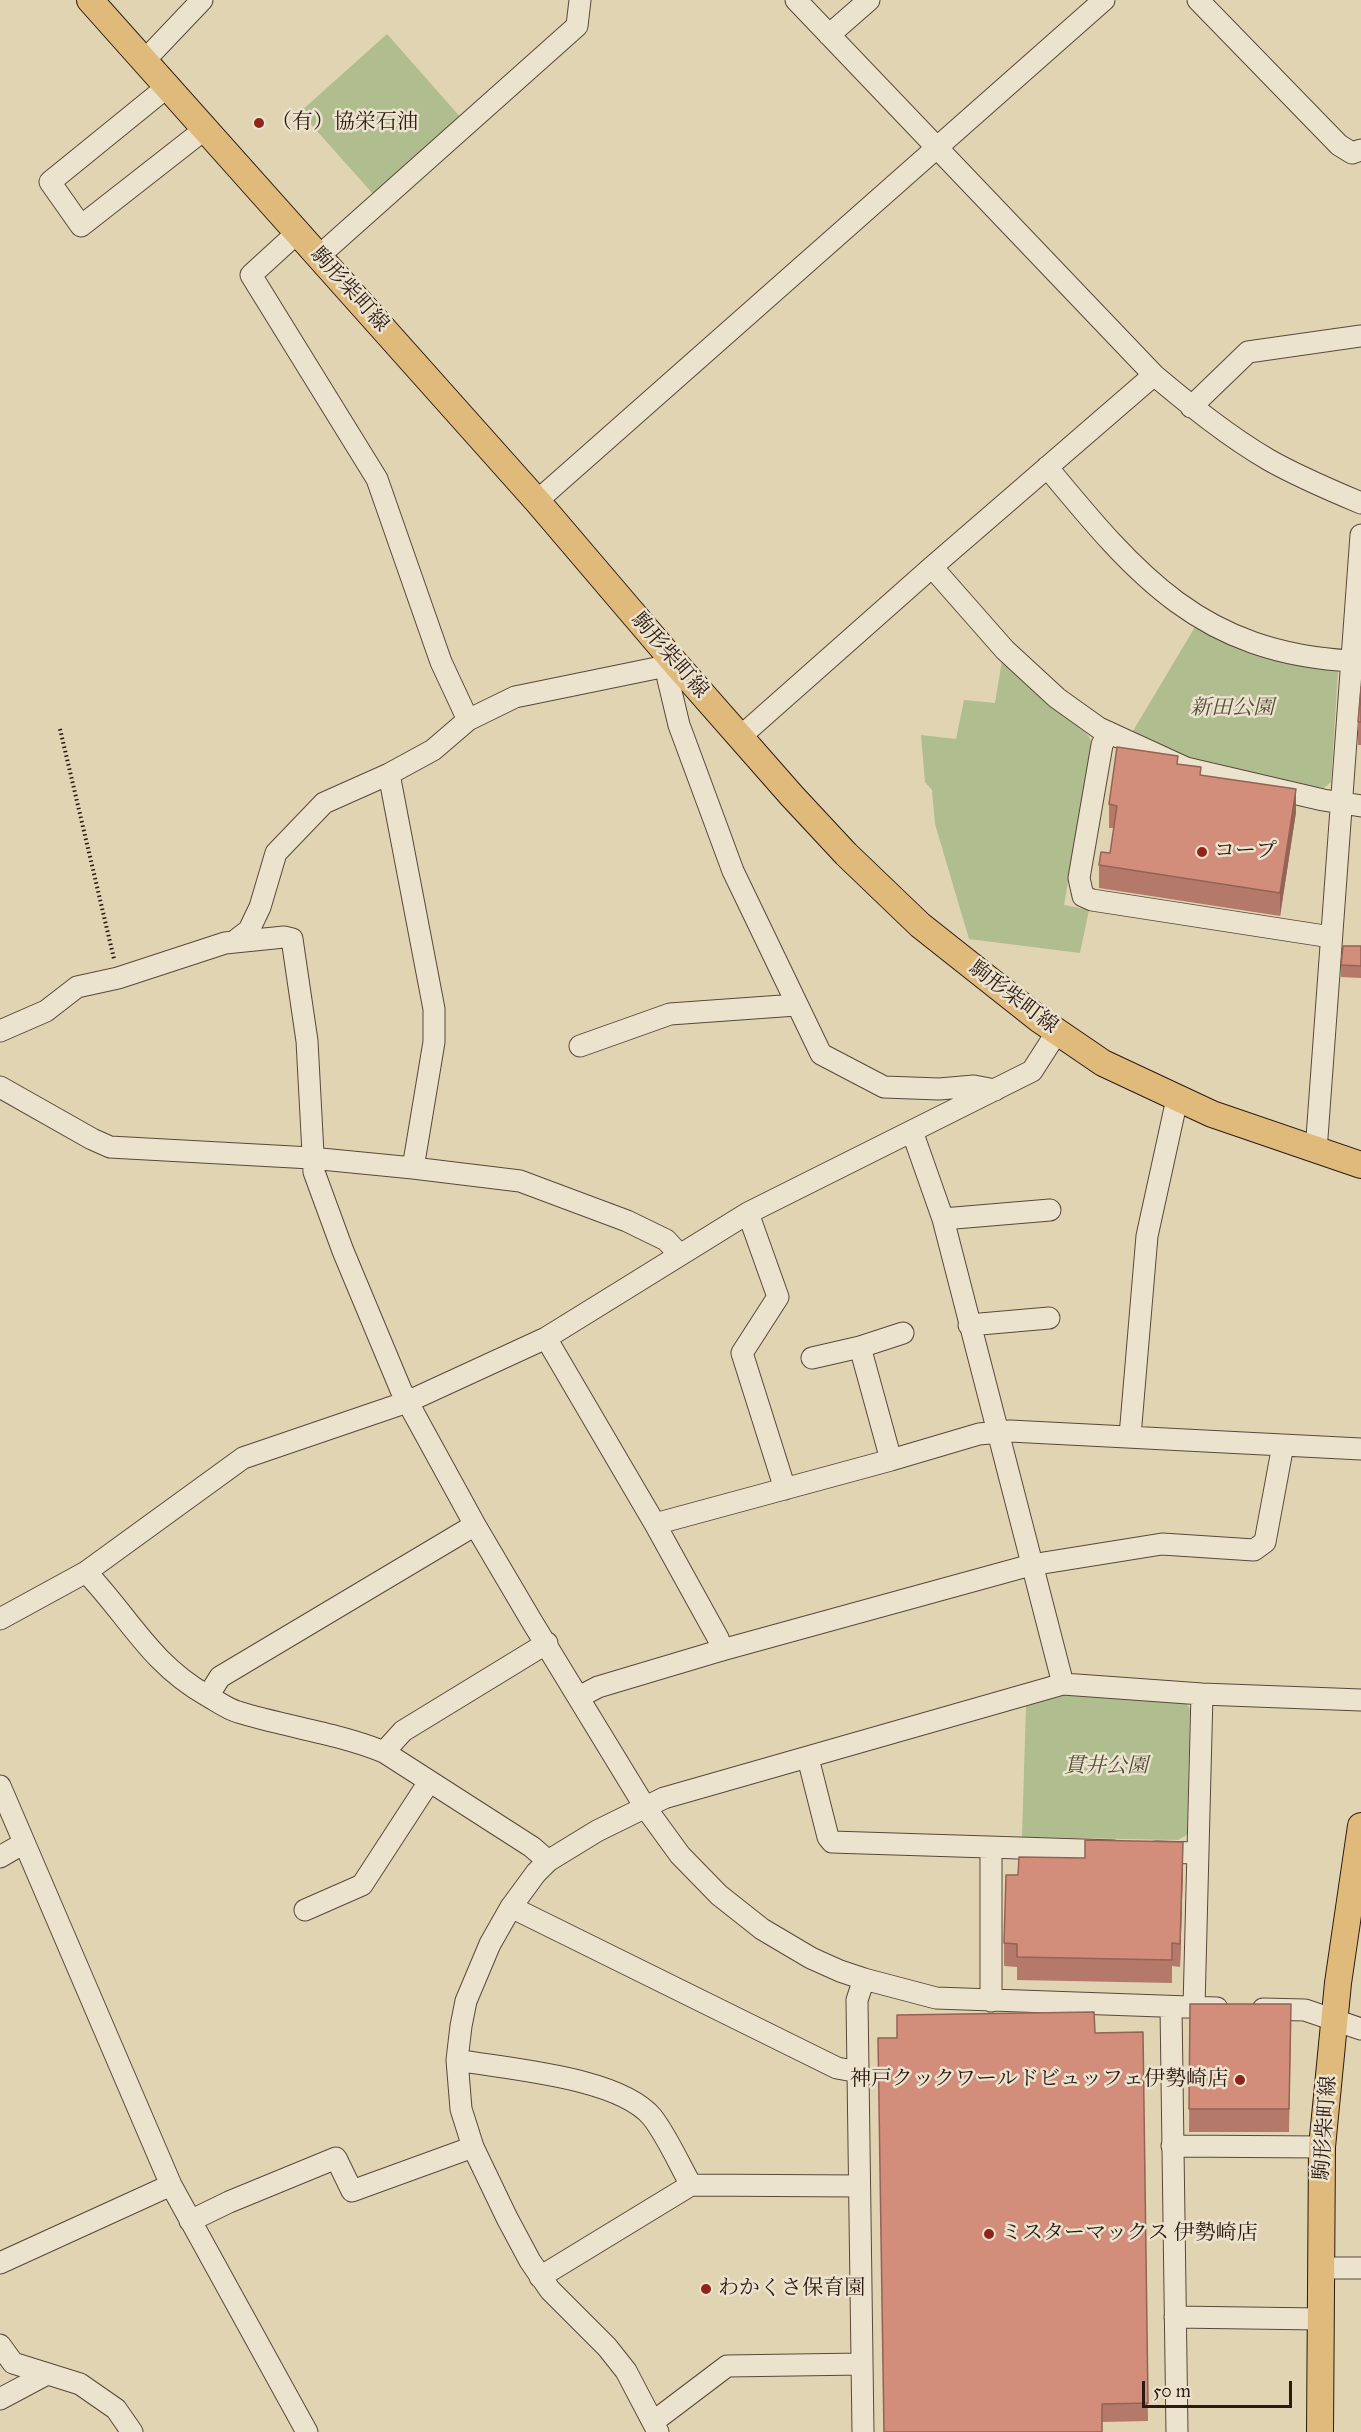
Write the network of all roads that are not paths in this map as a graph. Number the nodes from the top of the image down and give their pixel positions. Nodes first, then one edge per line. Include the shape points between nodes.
1 (90, 0) edge
2 (202, 0) edge
3 (580, 0) edge
4 (796, 0) edge
5 (869, 0) edge
6 (1104, 0) edge
7 (1198, 0) edge
8 (829, 35) junction
9 (144, 62) junction
10 (167, 87) junction
11 (205, 129) junction
12 (938, 147) junction
13 (1361, 150) edge
14 (298, 232) junction
15 (319, 256) junction
16 (1361, 336) edge
17 (1154, 375) junction
18 (1191, 406) junction
19 (1047, 467) junction
20 (537, 501) junction
21 (1361, 503) edge
22 (1361, 535) edge
23 (932, 567) junction
24 (1352, 661) junction
25 (676, 664) junction
26 (468, 720) junction
27 (1108, 732) junction
28 (740, 737) junction
29 (389, 774) junction
30 (1351, 804) edge
31 (1331, 937) junction
32 (236, 940) junction
33 (796, 1005) junction
34 (0, 1030) edge
35 (1057, 1032) junction
36 (580, 1046) dead end
37 (0, 1087) edge
38 (995, 1090) junction
39 (1177, 1099) junction
40 (912, 1131) junction
41 (1316, 1151) junction
42 (312, 1158) junction
43 (1361, 1165) edge
44 (413, 1168) junction
45 (1050, 1210) dead end
46 (748, 1213) junction
47 (943, 1219) junction
48 (680, 1255) junction
49 (1049, 1318) dead end
50 (969, 1325) junction
51 (903, 1333) dead end
52 (546, 1338) junction
53 (860, 1347) junction
54 (812, 1358) dead end
55 (406, 1402) junction
56 (997, 1432) junction
57 (1130, 1436) junction
58 (1283, 1445) junction
59 (1361, 1449) edge
60 (891, 1460) junction
61 (784, 1489) junction
62 (655, 1524) junction
63 (475, 1525) junction
64 (1031, 1565) junction
65 (86, 1572) junction
66 (0, 1619) edge
67 (547, 1643) junction
68 (722, 1650) junction
69 (1063, 1684) junction
70 (1202, 1694) junction
71 (208, 1696) junction
72 (579, 1697) junction
73 (1361, 1700) edge
74 (384, 1752) junction
75 (808, 1758) junction
76 (429, 1782) junction
77 (0, 1786) edge
78 (645, 1807) junction
79 (1361, 1826) edge
80 (24, 1843) junction
81 (991, 1848) junction
82 (1198, 1853) junction
83 (0, 1857) edge
84 (548, 1861) junction
85 (511, 1907) junction
86 (305, 1910) dead end
87 (864, 1979) junction
88 (991, 2001) junction
89 (1171, 2007) junction
90 (1194, 2007) junction
91 (1335, 2020) junction
92 (1361, 2029) edge
93 (457, 2060) junction
94 (859, 2072) junction
95 (473, 2146) junction
96 (1172, 2146) junction
97 (1322, 2147) junction
98 (171, 2185) junction
99 (691, 2185) junction
100 (858, 2186) junction
101 (190, 2221) junction
102 (0, 2263) edge
103 (1320, 2268) junction
104 (1361, 2268) edge
105 (540, 2277) junction
106 (1175, 2317) junction
107 (1319, 2319) junction
108 (0, 2345) edge
109 (862, 2364) junction
110 (45, 2375) junction
111 (0, 2399) edge
112 (655, 2427) edge
113 (132, 2432) edge
114 (307, 2432) edge
115 (863, 2432) edge
116 (1177, 2432) edge
117 (1320, 2432) edge

1 - 9 main road, 駒形柴町線
2 - 9 street
3 - 15 street via 577,26
4 - 8 street
5 - 8 street
6 - 12 street
7 - 13 street via 1339,145 1352,153
8 - 12 street
9 - 10 main road, 駒形柴町線
10 - 11 main road, 駒形柴町線
10 - 11 street via 50,182 81,226
11 - 14 main road, 駒形柴町線
12 - 17 street
12 - 20 street
14 - 15 main road, 駒形柴町線
14 - 26 street via 251,275 376,479 441,662
15 - 20 main road, 駒形柴町線
16 - 18 street via 1248,352
17 - 18 street
17 - 19 street
18 - 21 street via 1269,459
19 - 23 street
19 - 24 street via 1142,574 1207,622 1254,644
20 - 25 main road, 駒形柴町線
22 - 24 street
23 - 27 street via 1005,650 1057,698
23 - 28 street
24 - 30 street
25 - 26 street via 515,697
25 - 28 main road, 駒形柴町線
25 - 33 street via 668,679 679,725 733,871
26 - 29 street via 433,750
27 - 30 street via 1186,768
27 - 31 street via 1102,745 1079,878 1083,896
28 - 35 main road, 駒形柴町線 via 882,890 980,974
29 - 32 street via 324,803 276,853 260,907 249,930
29 - 44 street via 434,1009 434,1042
30 - 31 street
31 - 41 street
32 - 34 street via 77,987 46,1011
32 - 42 street via 292,939 307,1041
33 - 36 street via 670,1014
33 - 38 street via 821,1054 884,1087 974,1086
35 - 38 street via 1032,1071
35 - 39 main road, 駒形柴町線 via 1103,1063
37 - 42 street via 110,1146
38 - 40 street
39 - 41 main road, 駒形柴町線
39 - 57 street via 1147,1236
40 - 46 street
40 - 47 street
41 - 43 main road, 駒形柴町線
42 - 44 street
42 - 55 street via 343,1251
44 - 48 street via 520,1181 627,1221 666,1240
45 - 47 street
46 - 48 street
46 - 61 street via 778,1297 742,1353
47 - 50 street
48 - 52 street
49 - 50 street
50 - 56 street
51 - 53 street
52 - 55 street
52 - 62 street
53 - 54 street
53 - 60 street
55 - 63 street
55 - 65 street via 243,1458
56 - 57 street
56 - 60 street
56 - 64 street
57 - 58 street
58 - 59 street
58 - 64 street via 1264,1542 1254,1550 1161,1544
60 - 61 street
61 - 62 street
62 - 68 street
63 - 67 street
63 - 71 street via 220,1677
64 - 68 street
64 - 69 street
65 - 66 street
65 - 71 street via 154,1655 176,1676
67 - 72 street
67 - 74 street via 403,1731
68 - 72 street via 598,1687
69 - 70 street
69 - 75 street
70 - 73 street
70 - 82 street
71 - 74 street via 237,1712 359,1742
72 - 78 street
74 - 76 street
75 - 78 street via 663,1798
75 - 81 street via 832,1842
76 - 84 street
76 - 86 street via 362,1885
77 - 80 street
78 - 84 street
78 - 87 street via 693,1870 740,1912 811,1958
79 - 91 main road, 駒形柴町線
80 - 83 street
80 - 98 street
81 - 82 street
81 - 88 street
82 - 90 street
84 - 85 street
85 - 93 street via 474,1980 460,2026
85 - 94 street via 837,2068
87 - 88 street via 936,1998
87 - 94 street via 857,2000
88 - 89 street
89 - 90 street
89 - 96 street
90 - 91 street via 1305,2010
91 - 92 street
91 - 97 main road, 駒形柴町線
93 - 95 street via 461,2109
93 - 99 street via 578,2081 630,2099 652,2117
94 - 100 street
95 - 101 street via 352,2191 336,2158
95 - 105 street
96 - 97 street
96 - 106 street
97 - 103 main road, 駒形柴町線
98 - 101 street
98 - 102 street
99 - 100 street
99 - 105 street
100 - 109 street
101 - 114 street
103 - 104 street
103 - 107 main road, 駒形柴町線
105 - 112 street via 626,2371
106 - 107 street
106 - 116 street
107 - 117 main road, 駒形柴町線
108 - 110 street via 12,2363
109 - 112 street via 727,2366
109 - 115 street
110 - 111 street
110 - 113 street via 80,2384 116,2409

